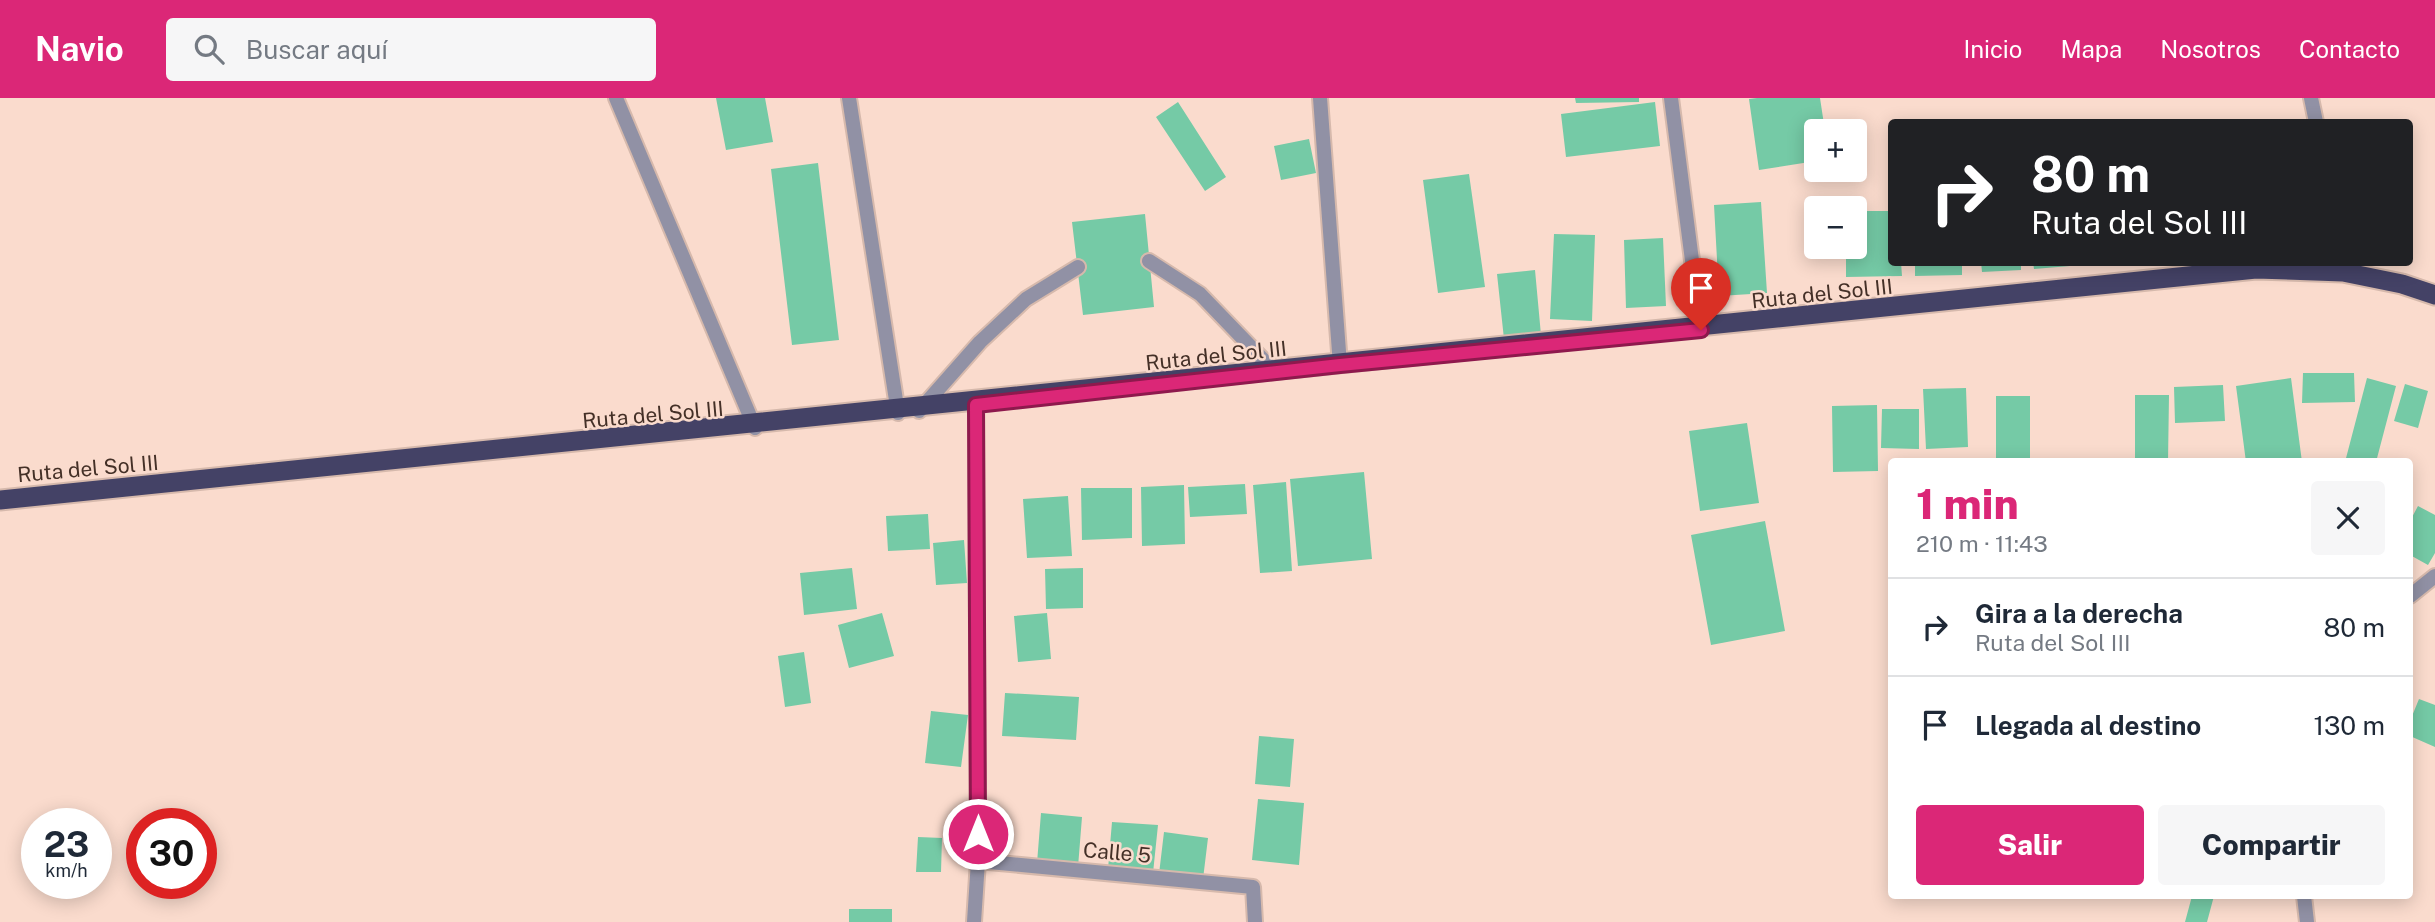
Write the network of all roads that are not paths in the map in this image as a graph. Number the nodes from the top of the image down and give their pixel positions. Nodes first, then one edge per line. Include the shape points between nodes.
1 (617, 98) edge
2 (849, 98) edge
3 (1320, 98) edge
4 (1671, 98) edge
5 (2311, 98) edge
6 (2315, 119) edge
7 (1149, 261) dead end
8 (1078, 267) dead end
9 (2342, 267) edge
10 (2435, 295) edge
11 (1701, 330) junction
12 (1340, 365) junction
13 (1276, 372) junction
14 (976, 405) junction
15 (919, 411) junction
16 (898, 413) junction
17 (755, 428) junction
18 (0, 500) edge
19 (2435, 576) edge
20 (2413, 594) edge
21 (978, 861) junction
22 (2304, 899) edge
23 (974, 922) edge
24 (1255, 922) edge
25 (2307, 922) edge

1 - 17 street
2 - 16 street
3 - 12 street
4 - 11 street
5 - 6 street
7 - 13 street via 1200,294
8 - 15 street via 1026,299 980,342
9 - 10 highway, Ruta del Sol III
9 - 11 highway, Ruta del Sol III via 2256,268
11 - 12 highway, Ruta del Sol III
12 - 13 highway, Ruta del Sol III
13 - 14 highway, Ruta del Sol III
14 - 15 highway, Ruta del Sol III
14 - 21 street
15 - 16 highway, Ruta del Sol III
16 - 17 highway, Ruta del Sol III
17 - 18 highway, Ruta del Sol III
19 - 20 street
21 - 23 street
21 - 24 street, Calle 5 via 1253,887
22 - 25 street

